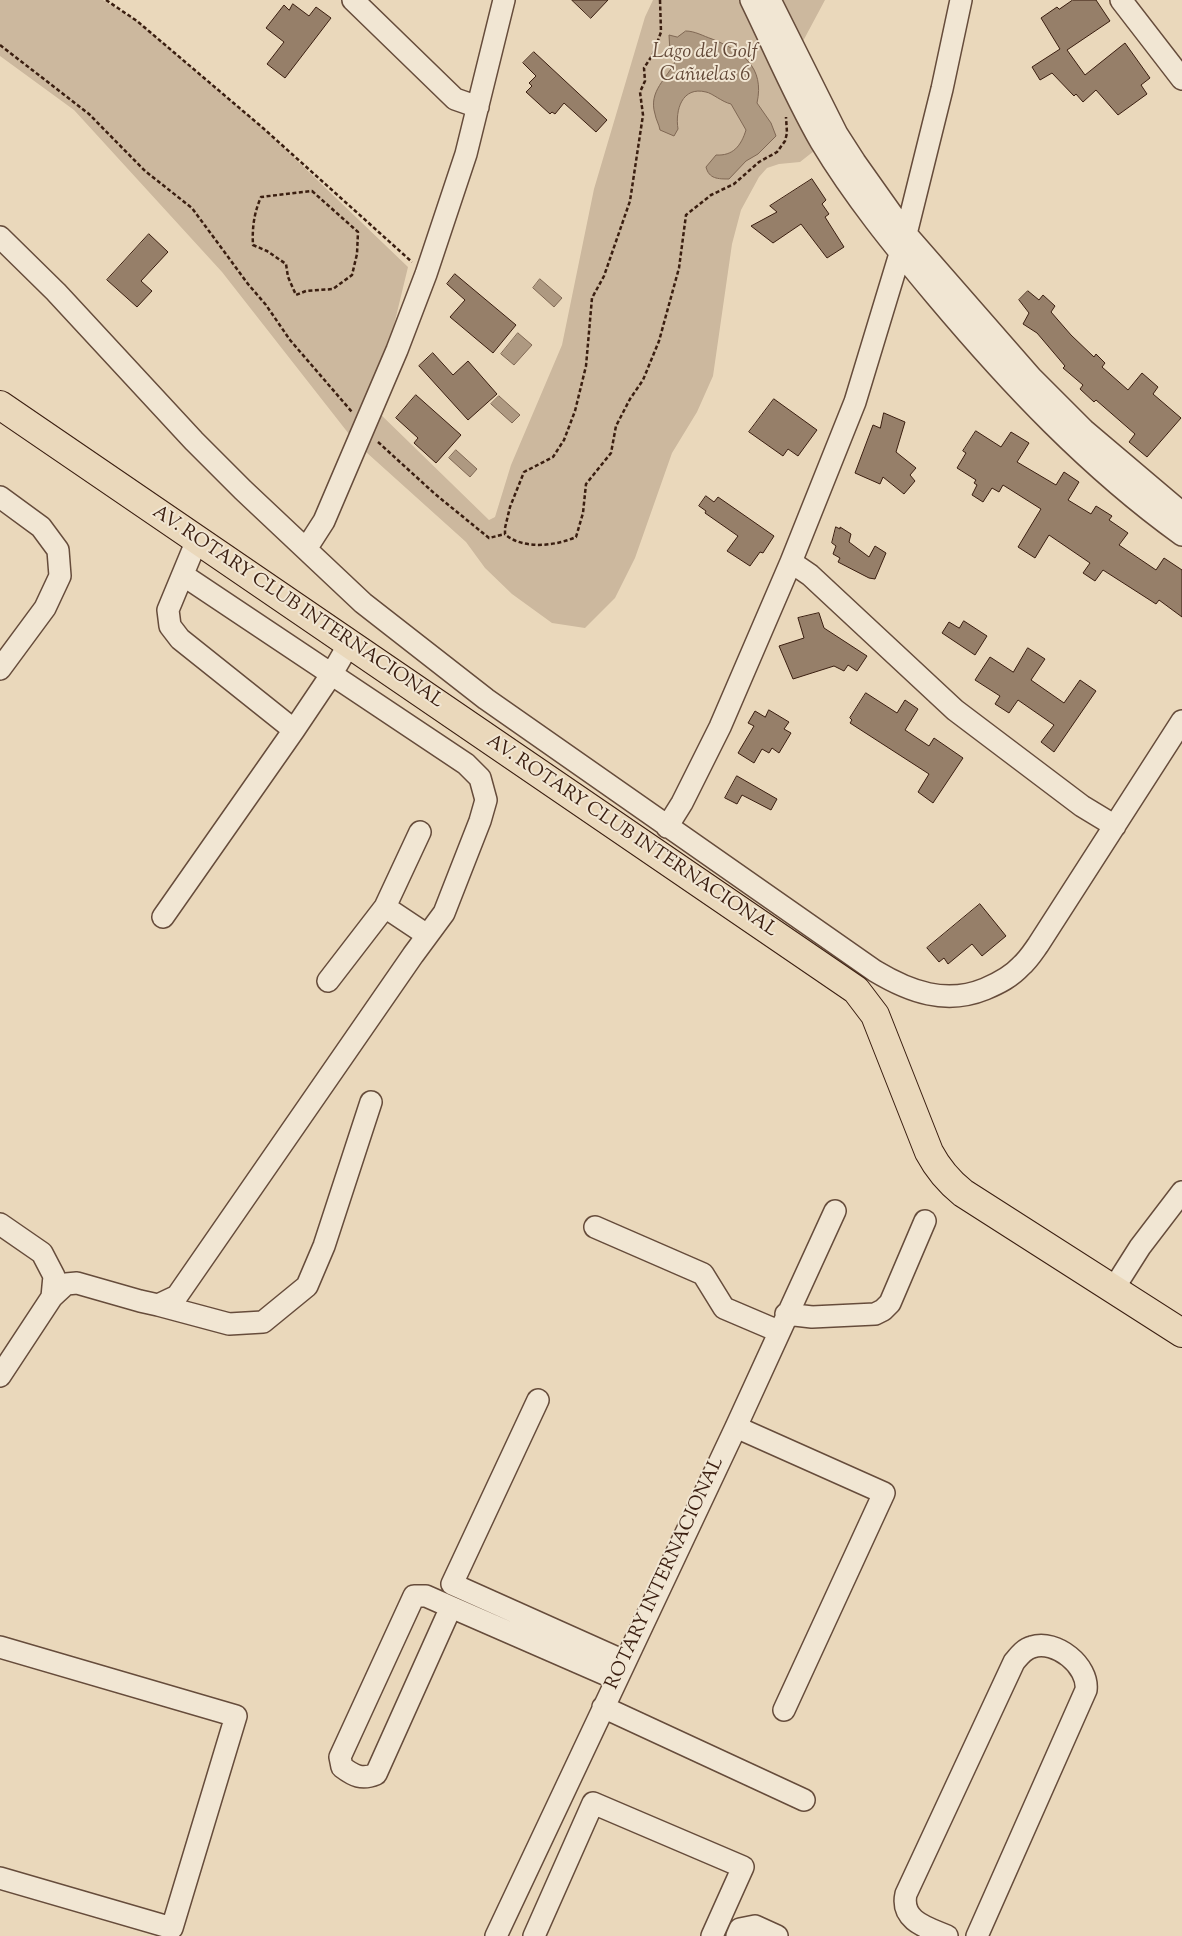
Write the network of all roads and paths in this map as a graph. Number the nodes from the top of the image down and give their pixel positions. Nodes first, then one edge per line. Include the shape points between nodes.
1 (106, 0) edge
2 (353, 0) edge
3 (504, 0) edge
4 (660, 0) edge
5 (751, 0) edge
6 (770, 0) edge
7 (961, 0) edge
8 (1122, 0) edge
9 (0, 45) edge
10 (1182, 79) edge
11 (478, 107) junction
12 (786, 117) dead end
13 (0, 237) edge
14 (903, 244) junction
15 (426, 274) junction
16 (296, 296) joint
17 (0, 404) edge
18 (364, 427) junction
19 (0, 497) edge
20 (1182, 513) edge
21 (506, 534) junction
22 (1182, 535) edge
23 (197, 540) junction
24 (306, 549) junction
25 (792, 562) junction
26 (183, 575) junction
27 (349, 644) junction
28 (0, 669) edge
29 (331, 675) junction
30 (1182, 721) edge
31 (294, 730) junction
32 (1115, 826) junction
33 (667, 827) junction
34 (420, 832) dead end
35 (385, 907) junction
36 (163, 917) dead end
37 (427, 935) junction
38 (328, 981) dead end
39 (371, 1102) dead end
40 (1182, 1192) edge
41 (834, 1211) dead end
42 (925, 1221) dead end
43 (0, 1224) edge
44 (595, 1227) dead end
45 (1114, 1288) junction
46 (52, 1297) junction
47 (158, 1305) junction
48 (782, 1322) junction
49 (1182, 1333) edge
50 (0, 1376) edge
51 (538, 1400) dead end
52 (736, 1428) junction
53 (451, 1607) junction
54 (0, 1647) edge
55 (620, 1670) junction
56 (603, 1706) junction
57 (784, 1710) dead end
58 (804, 1800) dead end
59 (0, 1878) edge
60 (496, 1936) edge
61 (534, 1936) edge
62 (712, 1936) edge
63 (737, 1936) edge
64 (777, 1936) edge
65 (947, 1936) edge
66 (977, 1936) edge

1 - 15 path via 138,21 234,103
2 - 11 street via 455,100
3 - 11 street
4 - 21 path via 661,32 644,68 645,81 640,92 643,115 630,201 604,276 592,298 586,366 575,411 564,440 553,457 524,472 510,508
5 - 14 street via 821,142 853,191
6 - 14 street via 837,134
7 - 14 street
8 - 10 street
9 - 18 path via 89,114 145,171 192,208 290,340
11 - 15 street via 466,154
12 - 21 path via 785,141 777,152 686,215 679,268 659,341 644,380 616,426 611,453 586,484 576,537 546,545 512,540
13 - 24 street via 56,292 194,441
14 - 20 street via 1084,430
14 - 22 street via 974,341 1024,395 1114,481
14 - 25 street via 855,402
15 - 18 street
16 - 16 path via 286,264 254,245 252,226 261,197 312,191 358,232 357,254 352,275 333,289 306,291
17 - 23 main road, AV. ROTARY CLUB INTERNACIONAL
18 - 21 path via 384,450 489,538
18 - 24 street via 324,521
19 - 28 street via 41,527 58,550 60,576 46,608
23 - 26 street
23 - 27 main road, AV. ROTARY CLUB INTERNACIONAL
24 - 33 street via 363,603 452,674
25 - 32 street via 810,574 956,710 1082,806
25 - 33 street via 710,748
26 - 29 street
26 - 31 street via 168,610 170,626 180,639
27 - 29 street
27 - 45 main road, AV. ROTARY CLUB INTERNACIONAL via 856,990 875,1016 929,1152 949,1182
29 - 31 street
29 - 37 street via 466,764 480,778 486,800 480,821 444,913
30 - 32 street
31 - 36 street
32 - 33 street via 1021,966 1004,980 985,989 948,997 915,992 875,971
34 - 35 street
35 - 37 street
35 - 38 street
37 - 47 street via 177,1296
39 - 47 street via 324,1246 306,1286 263,1322 229,1324
40 - 45 street
41 - 48 street, ROTARY INTERNACIONAL
42 - 48 street via 890,1304 883,1310 875,1314
43 - 46 street via 42,1253 54,1276
44 - 48 street via 703,1274 724,1308
45 - 49 main road, AV. ROTARY CLUB INTERNACIONAL
46 - 47 street via 66,1284 77,1283
46 - 50 street
48 - 52 street, ROTARY INTERNACIONAL
51 - 55 street via 452,1584
52 - 55 street, ROTARY INTERNACIONAL
52 - 57 street via 884,1493
53 - 53 street via 426,1596 414,1596 340,1757 342,1767 348,1772 367,1778 376,1774
53 - 55 street
54 - 59 street via 236,1716 172,1928
55 - 56 street, ROTARY INTERNACIONAL
56 - 58 street
56 - 60 street, ROTARY INTERNACIONAL
61 - 62 street via 592,1802 743,1867
63 - 64 street via 740,1930 755,1926
65 - 66 street via 910,1916 906,1908 906,1894 1014,1662 1032,1647 1056,1649 1082,1668 1087,1681 1086,1690

